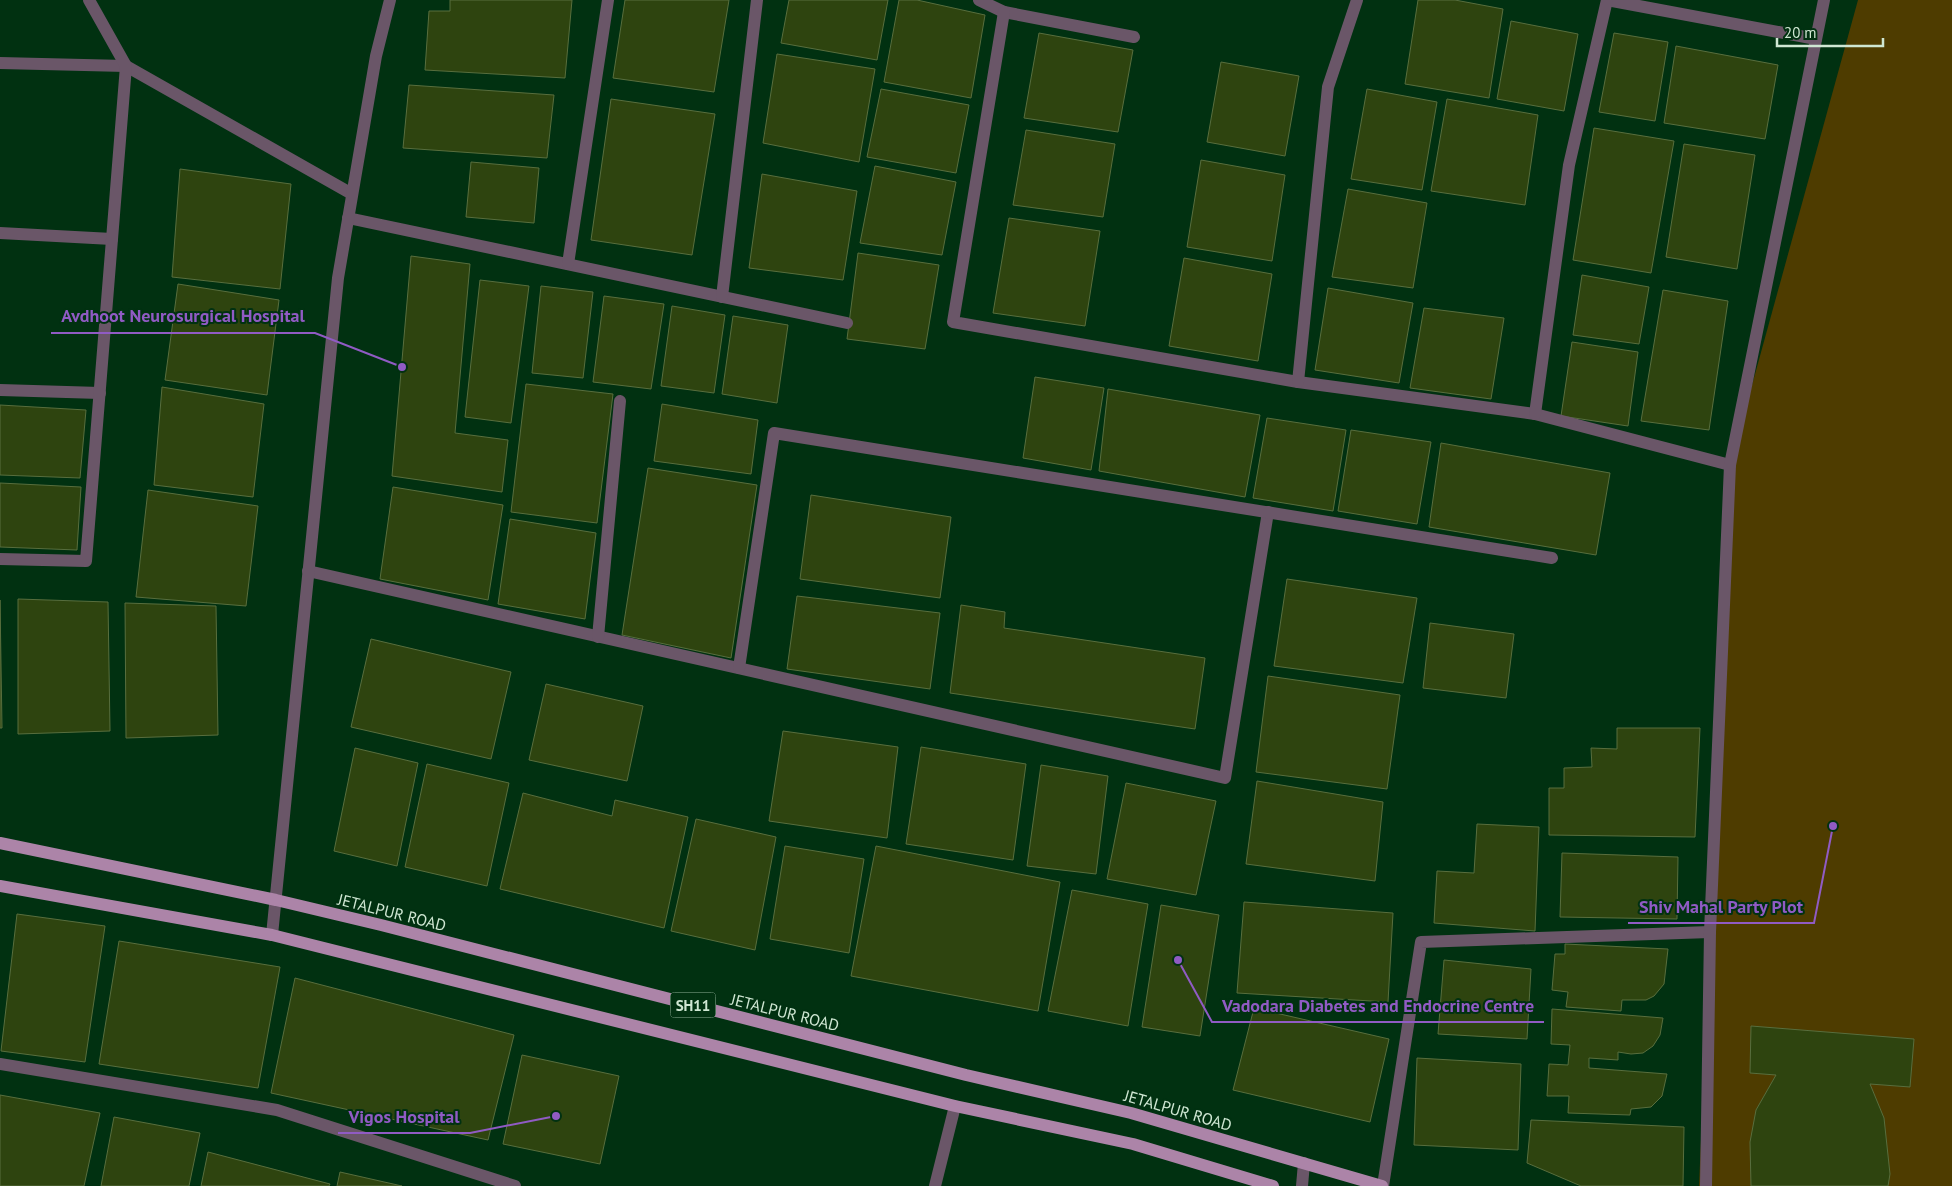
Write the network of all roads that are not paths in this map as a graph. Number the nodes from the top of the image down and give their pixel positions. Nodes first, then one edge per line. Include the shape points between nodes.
1 (90, 0) edge
2 (390, 0) edge
3 (608, 0) edge
4 (757, 0) edge
5 (1358, 0) edge
6 (1607, 0) edge
7 (1824, 0) edge
8 (983, 1) edge
9 (1004, 12) junction
10 (1134, 37) dead end
11 (1816, 39) junction
12 (0, 63) edge
13 (126, 66) junction
14 (352, 194) junction
15 (348, 218) junction
16 (0, 233) edge
17 (112, 239) junction
18 (568, 264) junction
19 (722, 297) junction
20 (847, 324) dead end
21 (1298, 382) junction
22 (0, 390) edge
23 (100, 393) junction
24 (620, 401) dead end
25 (1535, 414) junction
26 (1730, 465) junction
27 (1268, 512) junction
28 (1552, 558) dead end
29 (0, 559) edge
30 (308, 571) junction
31 (598, 637) junction
32 (739, 668) junction
33 (0, 843) edge
34 (0, 886) edge
35 (276, 900) junction
36 (1710, 932) junction
37 (272, 935) junction
38 (0, 1064) edge
39 (955, 1106) junction
40 (1304, 1163) junction
41 (515, 1186) edge
42 (935, 1186) edge
43 (1273, 1186) edge
44 (1302, 1186) edge
45 (1383, 1186) edge
46 (1706, 1186) edge

1 - 13 street
2 - 14 street via 376,56
3 - 18 street
4 - 19 street
5 - 21 street via 1328,87
6 - 11 street
6 - 25 street via 1569,165
7 - 11 street
8 - 9 street
9 - 10 street
9 - 21 street via 953,322
11 - 26 street
12 - 13 street
13 - 14 street
13 - 17 street
14 - 15 street
15 - 18 street
15 - 30 street via 338,278
16 - 17 street
17 - 23 street
18 - 19 street
19 - 20 street
21 - 25 street
22 - 23 street
23 - 29 street via 86,561
24 - 31 street
25 - 26 street
26 - 36 street
27 - 28 street
27 - 32 street via 774,433
27 - 32 street via 1225,778
30 - 31 street
30 - 35 street
31 - 32 street
33 - 35 main road, JETALPUR ROAD / SH11
34 - 37 main road, SH11
35 - 37 street
35 - 40 main road, JETALPUR ROAD / SH11 via 966,1075 1131,1113
36 - 45 street via 1421,942
36 - 46 street
37 - 39 main road, SH11
38 - 41 street via 277,1110
39 - 42 street
39 - 43 main road, SH11 via 1133,1144
40 - 44 street
40 - 45 main road, JETALPUR ROAD / SH11

